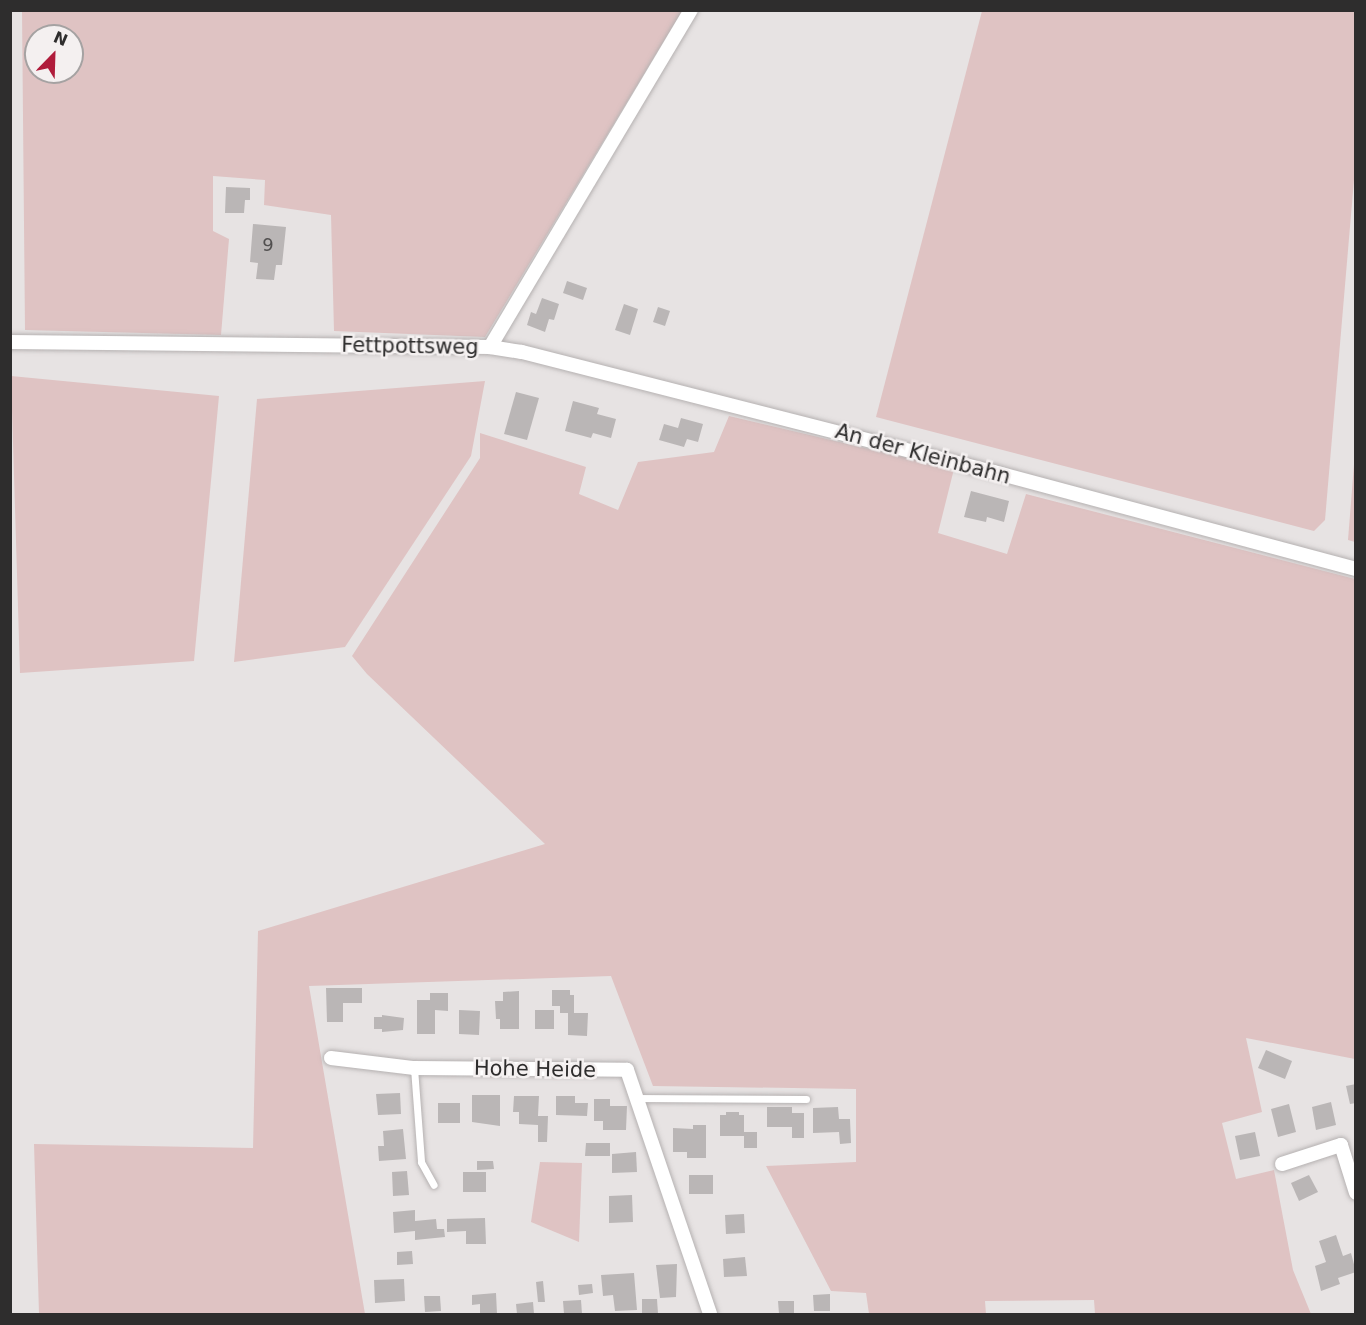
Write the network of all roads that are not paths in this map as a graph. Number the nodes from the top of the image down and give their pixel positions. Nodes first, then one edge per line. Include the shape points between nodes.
1 (691, 10) edge
2 (10, 342) edge
3 (490, 346) junction
4 (1356, 569) edge
5 (331, 1058) dead end
6 (414, 1068) junction
7 (637, 1098) junction
8 (806, 1099) dead end
9 (1282, 1164) dead end
10 (434, 1185) dead end
11 (1356, 1192) edge
12 (710, 1314) edge

1 - 3 street, Fettpottsweg
2 - 3 street, Fettpottsweg
3 - 4 street, An der Kleinbahn via 639,381
5 - 6 street, Hohe Heide
6 - 7 street, Hohe Heide via 627,1070
6 - 10 lane via 421,1162
7 - 8 lane
7 - 12 street, Hohe Heide
9 - 11 street via 1341,1145

